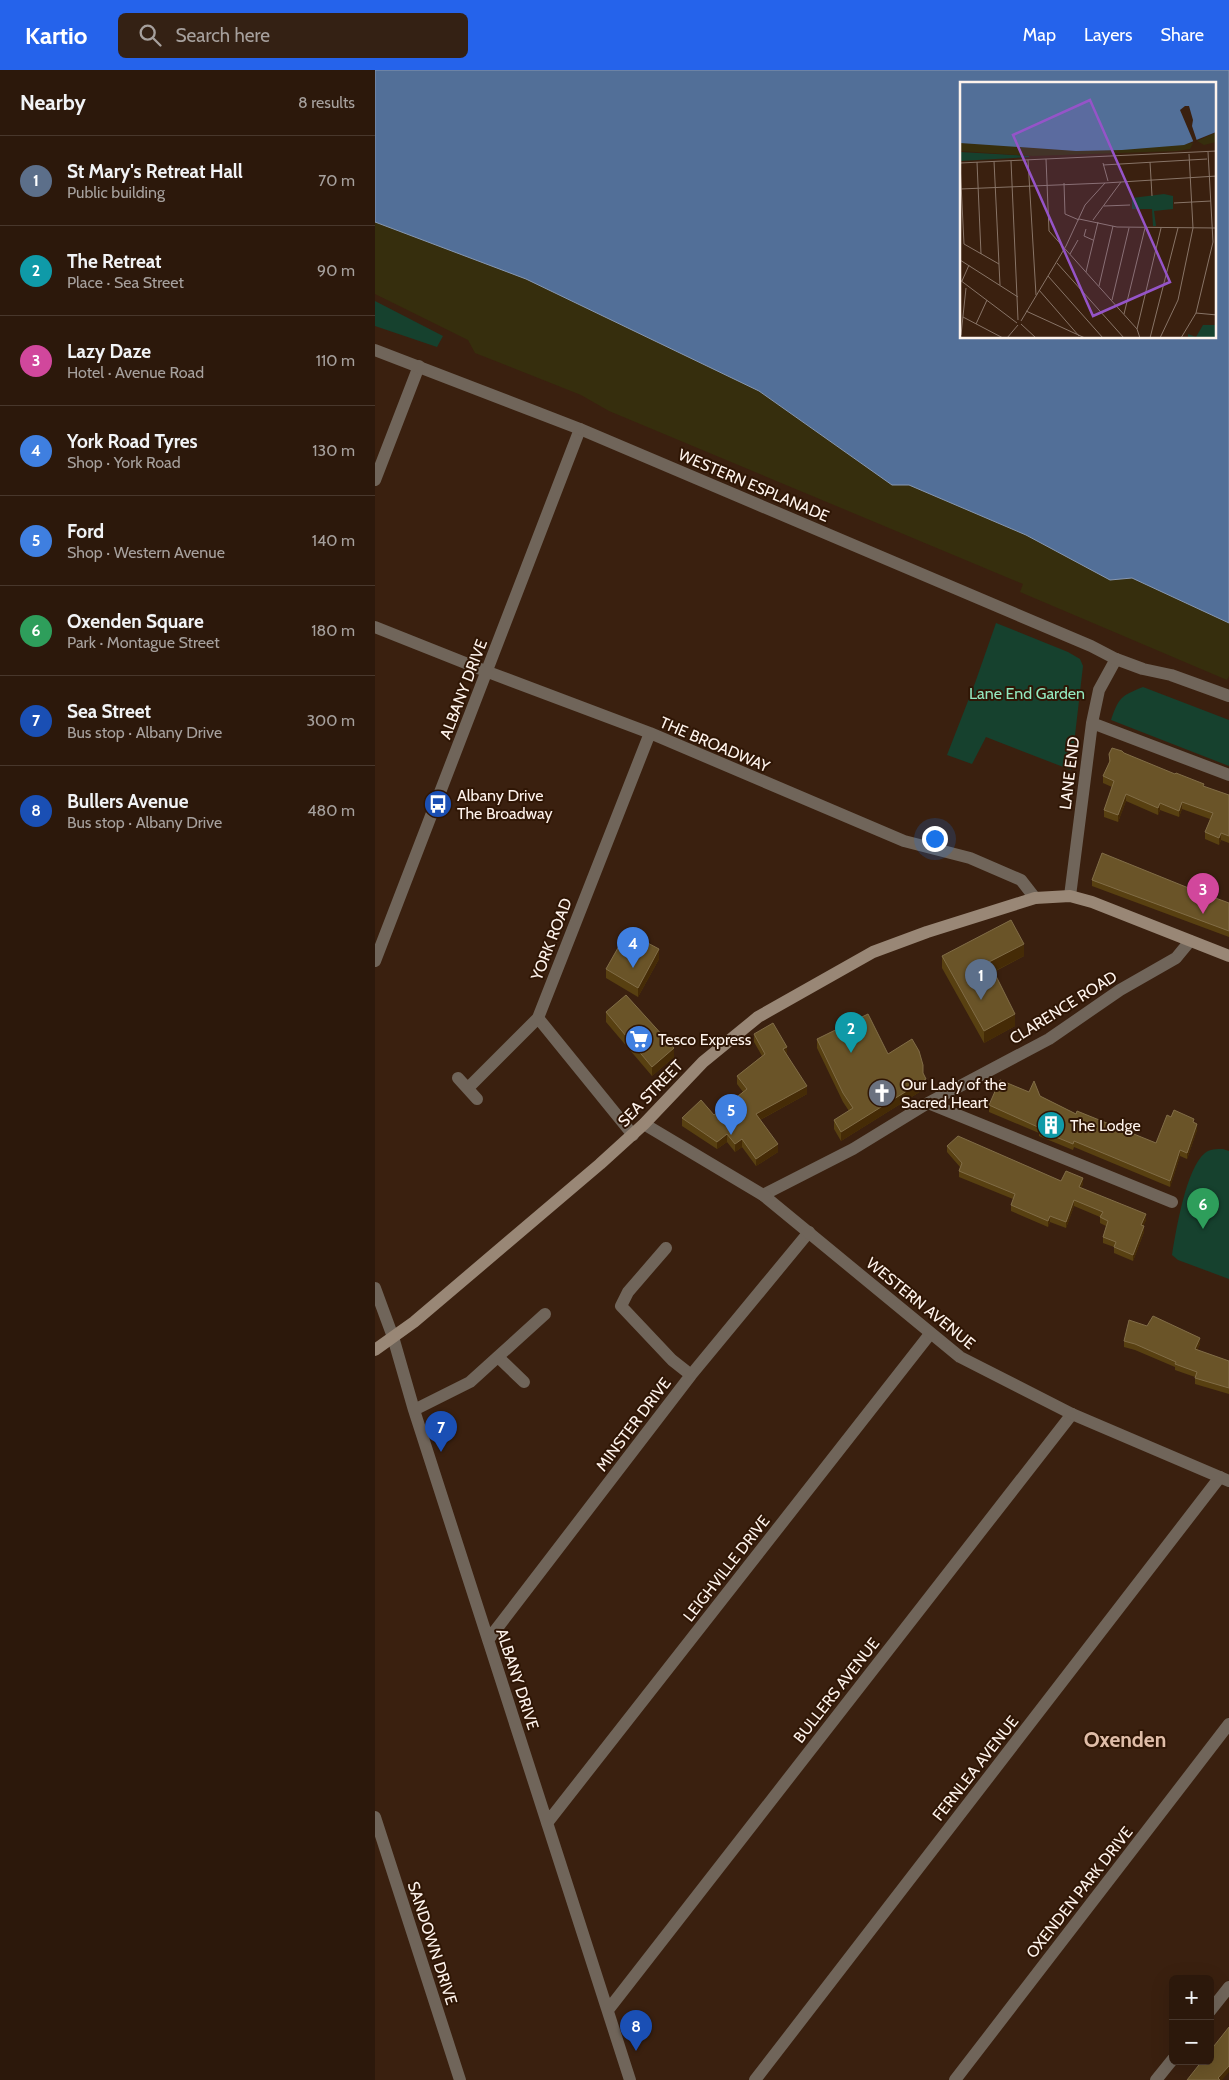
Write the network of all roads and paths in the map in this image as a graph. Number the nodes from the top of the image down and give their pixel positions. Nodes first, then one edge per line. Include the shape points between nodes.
1 (375, 350) edge
2 (419, 366) junction
3 (580, 429) junction
4 (375, 480) edge
5 (375, 627) edge
6 (1116, 659) junction
7 (488, 672) junction
8 (1229, 696) edge
9 (1092, 723) junction
10 (650, 733) junction
11 (1229, 775) edge
12 (1070, 896) junction
13 (1035, 898) junction
14 (1190, 941) junction
15 (1229, 956) edge
16 (375, 961) edge
17 (538, 1018) junction
18 (458, 1078) dead end
19 (468, 1088) junction
20 (477, 1099) dead end
21 (928, 1103) junction
22 (644, 1124) junction
23 (633, 1135) junction
24 (763, 1195) junction
25 (1172, 1202) dead end
26 (809, 1232) junction
27 (666, 1248) dead end
28 (375, 1288) edge
29 (545, 1314) dead end
30 (930, 1334) junction
31 (393, 1337) junction
32 (375, 1350) edge
33 (498, 1357) junction
34 (691, 1375) junction
35 (524, 1382) dead end
36 (415, 1410) junction
37 (1071, 1414) junction
38 (1225, 1479) edge
39 (488, 1640) junction
40 (1229, 1724) edge
41 (375, 1817) edge
42 (547, 1823) junction
43 (1229, 1987) edge
44 (1214, 2006) edge
45 (608, 2010) junction
46 (1169, 2064) edge
47 (460, 2080) edge
48 (630, 2080) edge
49 (755, 2080) edge
50 (955, 2080) edge
51 (1156, 2080) edge

1 - 2 street, WESTERN ESPLANADE
2 - 3 street, WESTERN ESPLANADE
2 - 4 street
3 - 6 street, WESTERN ESPLANADE
3 - 7 street, ALBANY DRIVE
5 - 7 street, THE BROADWAY
6 - 8 street, WESTERN ESPLANADE
6 - 9 street, LANE END via 1099,690
7 - 10 street, THE BROADWAY
7 - 16 street, ALBANY DRIVE
9 - 11 street
9 - 12 street, LANE END
10 - 13 street, THE BROADWAY via 905,841 970,858 1021,880
10 - 17 street, YORK ROAD
12 - 13 main road, SEA STREET
12 - 14 main road, SEA STREET
13 - 22 main road, SEA STREET via 936,928 873,952 813,984 758,1017 703,1062
14 - 15 main road, SEA STREET
14 - 21 street, CLARENCE ROAD via 1176,958 1120,990 1049,1039
17 - 19 street
17 - 23 street
18 - 19 street
19 - 20 street
21 - 24 street, CLARENCE ROAD via 853,1149
21 - 25 street
22 - 23 main road, SEA STREET
22 - 24 street, WESTERN AVENUE
23 - 31 main road, SEA STREET
24 - 26 street, WESTERN AVENUE
26 - 30 street, WESTERN AVENUE
26 - 34 street, MINSTER DRIVE
27 - 34 street via 627,1292 621,1306 672,1360
28 - 31 street, ALBANY DRIVE
29 - 33 street
30 - 37 street, WESTERN AVENUE via 960,1357
30 - 42 street, LEIGHVILLE DRIVE
31 - 32 main road, SEA STREET
31 - 36 street, ALBANY DRIVE
33 - 35 street
33 - 36 street via 470,1382
34 - 39 street, MINSTER DRIVE
36 - 39 street, ALBANY DRIVE
37 - 38 street, WESTERN AVENUE
37 - 45 street, BULLERS AVENUE
38 - 49 street, FERNLEA AVENUE
39 - 42 street, ALBANY DRIVE
40 - 50 street, OXENDEN PARK DRIVE
41 - 47 street, SANDOWN DRIVE
42 - 45 street, ALBANY DRIVE
43 - 44 street
45 - 48 street, ALBANY DRIVE
46 - 51 street

